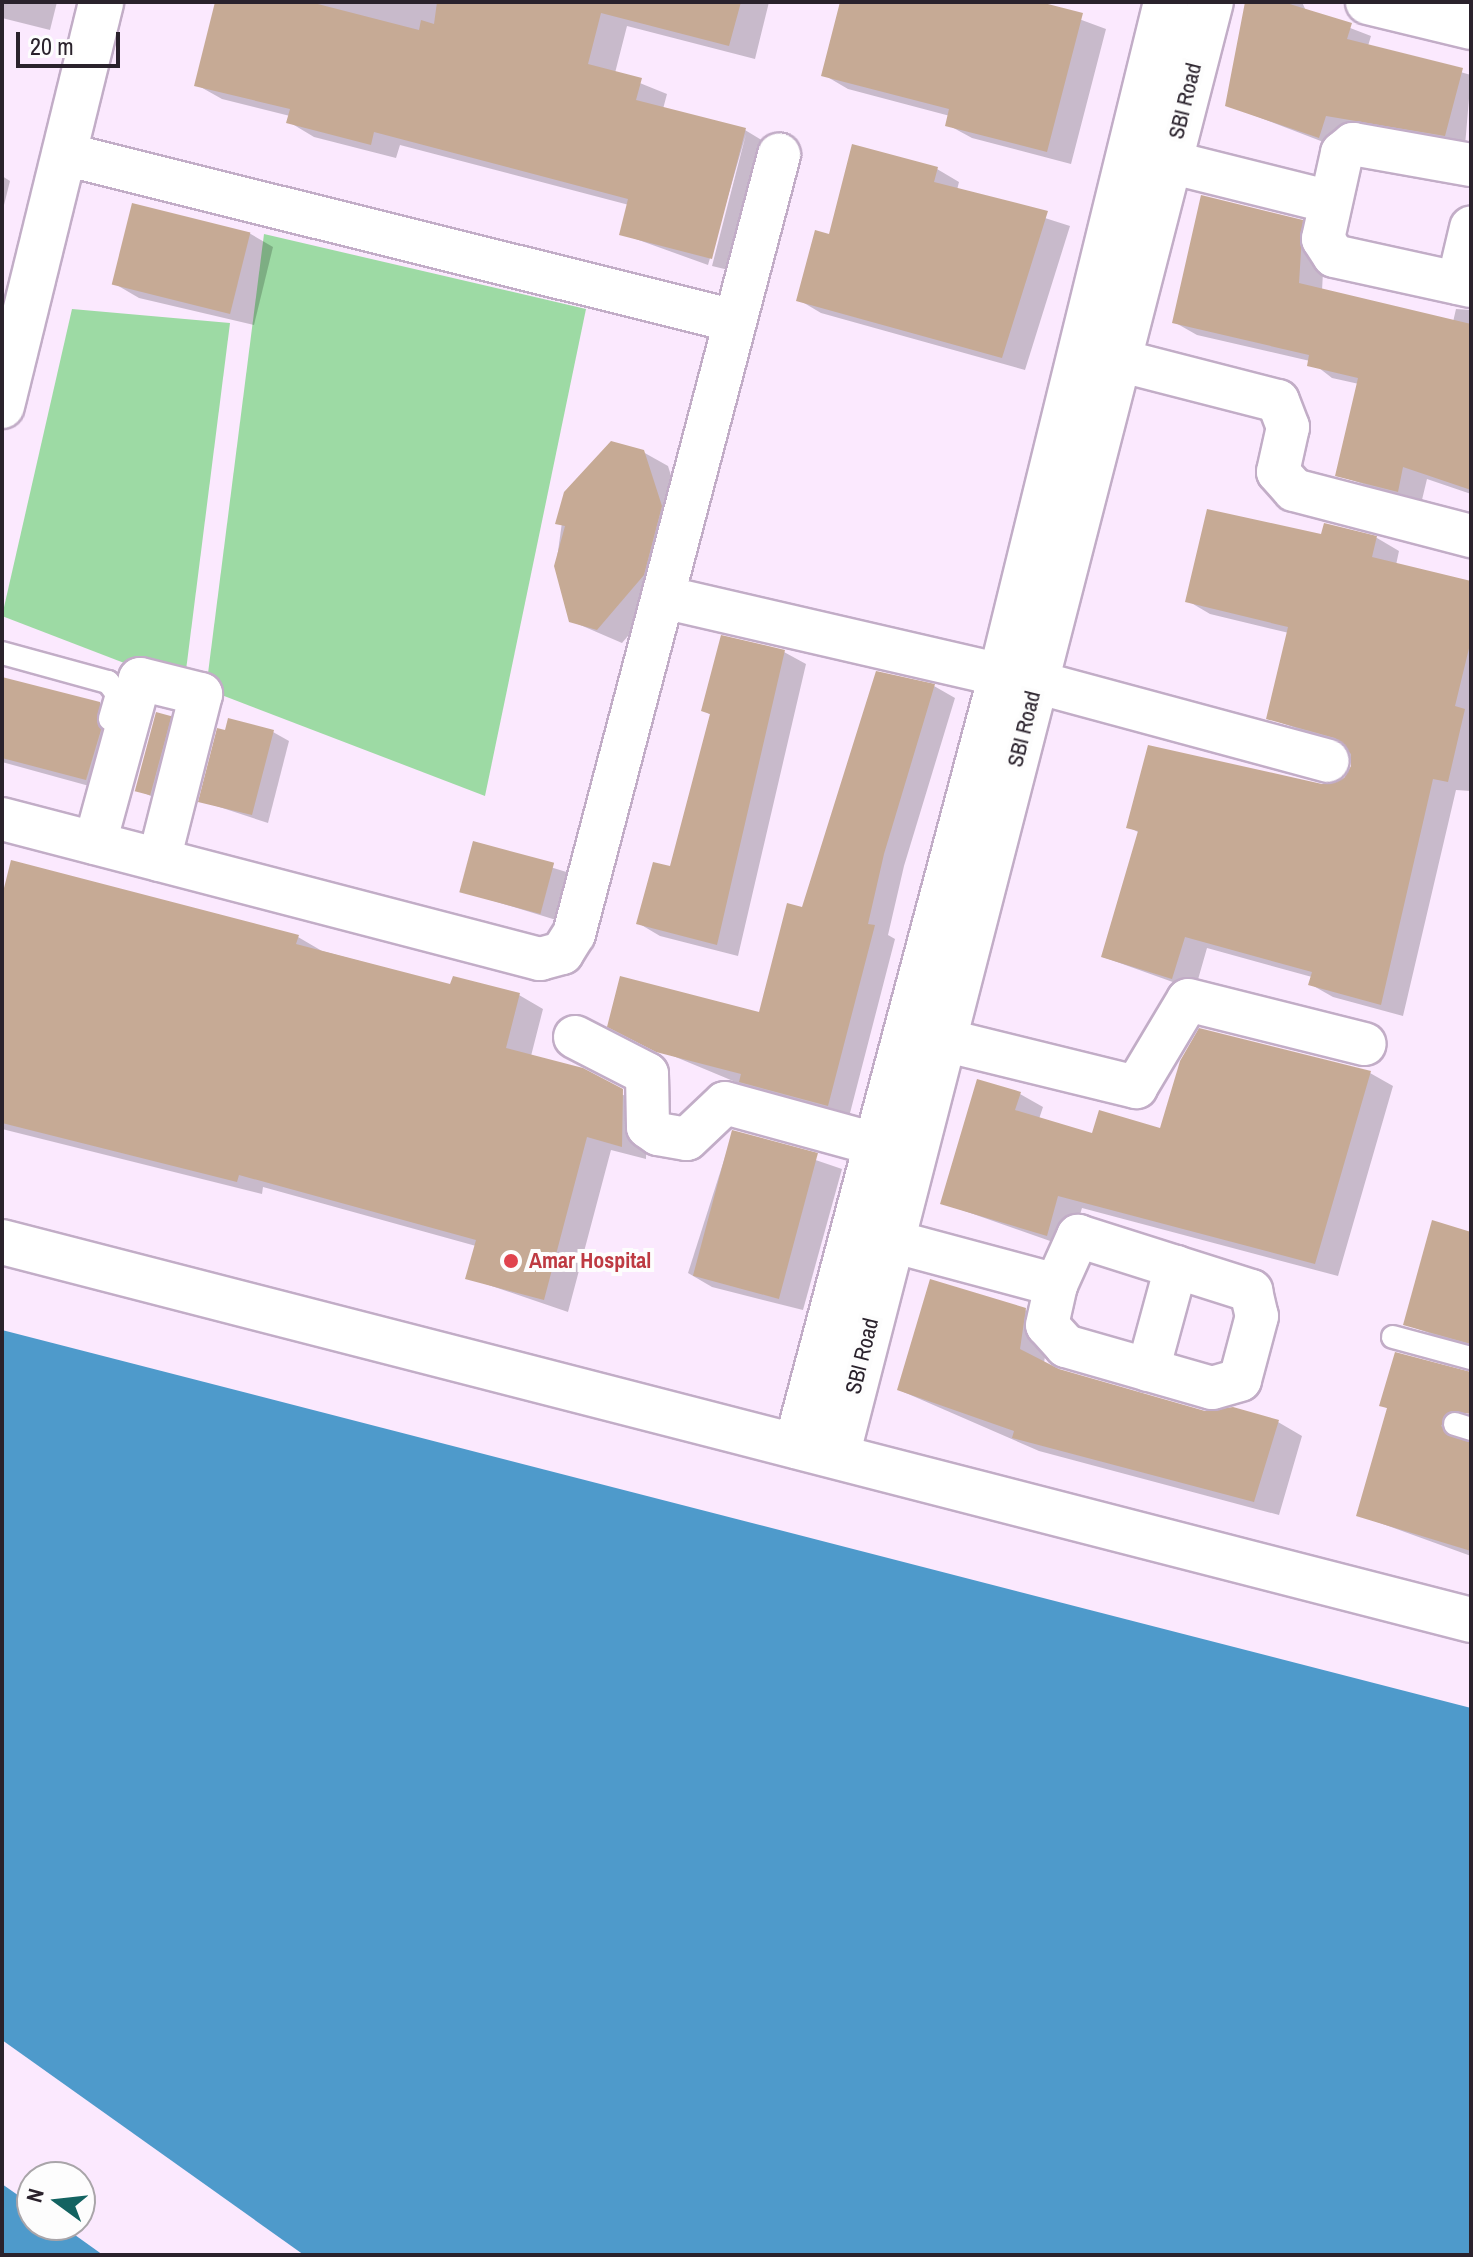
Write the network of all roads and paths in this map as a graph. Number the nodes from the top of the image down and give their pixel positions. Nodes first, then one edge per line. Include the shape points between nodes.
1 (101, 2) edge
2 (1166, 2) edge
3 (1211, 2) edge
4 (1368, 2) edge
5 (1471, 27) edge
6 (64, 154) junction
7 (779, 155) dead end
8 (1170, 162) junction
9 (1471, 165) edge
10 (1330, 202) junction
11 (1471, 228) edge
12 (1464, 285) edge
13 (735, 321) junction
14 (1118, 360) junction
15 (2, 406) edge
16 (1471, 536) edge
17 (663, 597) junction
18 (2, 653) edge
19 (1018, 679) junction
20 (1328, 761) dead end
21 (108, 796) junction
22 (171, 814) junction
23 (2, 819) edge
24 (88, 841) junction
25 (159, 860) junction
26 (575, 1037) dead end
27 (944, 1040) junction
28 (1365, 1044) dead end
29 (875, 1144) junction
30 (892, 1241) junction
31 (2, 1242) edge
32 (1176, 1267) junction
33 (1056, 1285) junction
34 (1393, 1337) dead end
35 (1471, 1358) edge
36 (1148, 1370) junction
37 (816, 1451) junction
38 (1471, 1620) edge

1 - 6 street
2 - 19 street, SBI Road
3 - 8 street, SBI Road
4 - 5 street
6 - 13 street
6 - 15 street
7 - 13 street
8 - 10 street
8 - 14 street, SBI Road
9 - 10 street via 1353,144 1342,153
10 - 12 street via 1323,239 1334,256
11 - 12 street
13 - 17 street
14 - 16 street via 1278,401 1288,427 1278,472 1294,490
14 - 19 street, SBI Road
17 - 19 street
17 - 25 street via 562,953 540,959
18 - 24 lane via 108,682 117,694
19 - 20 street
19 - 27 street, SBI Road
19 - 29 street, SBI Road
21 - 22 street
21 - 22 street via 140,679 201,694
21 - 24 street
22 - 25 street
23 - 24 street
24 - 25 street
26 - 29 street via 647,1074 648,1127 658,1134 687,1139 725,1103
27 - 28 street via 1136,1087 1188,1000
27 - 30 street, SBI Road
29 - 37 street, SBI Road
30 - 33 street
30 - 37 street, SBI Road
31 - 37 street
32 - 33 street via 1078,1236
32 - 36 street
32 - 36 street via 1257,1299 1240,1380 1212,1388
33 - 36 street via 1047,1325 1053,1338
34 - 35 lane
37 - 38 street

